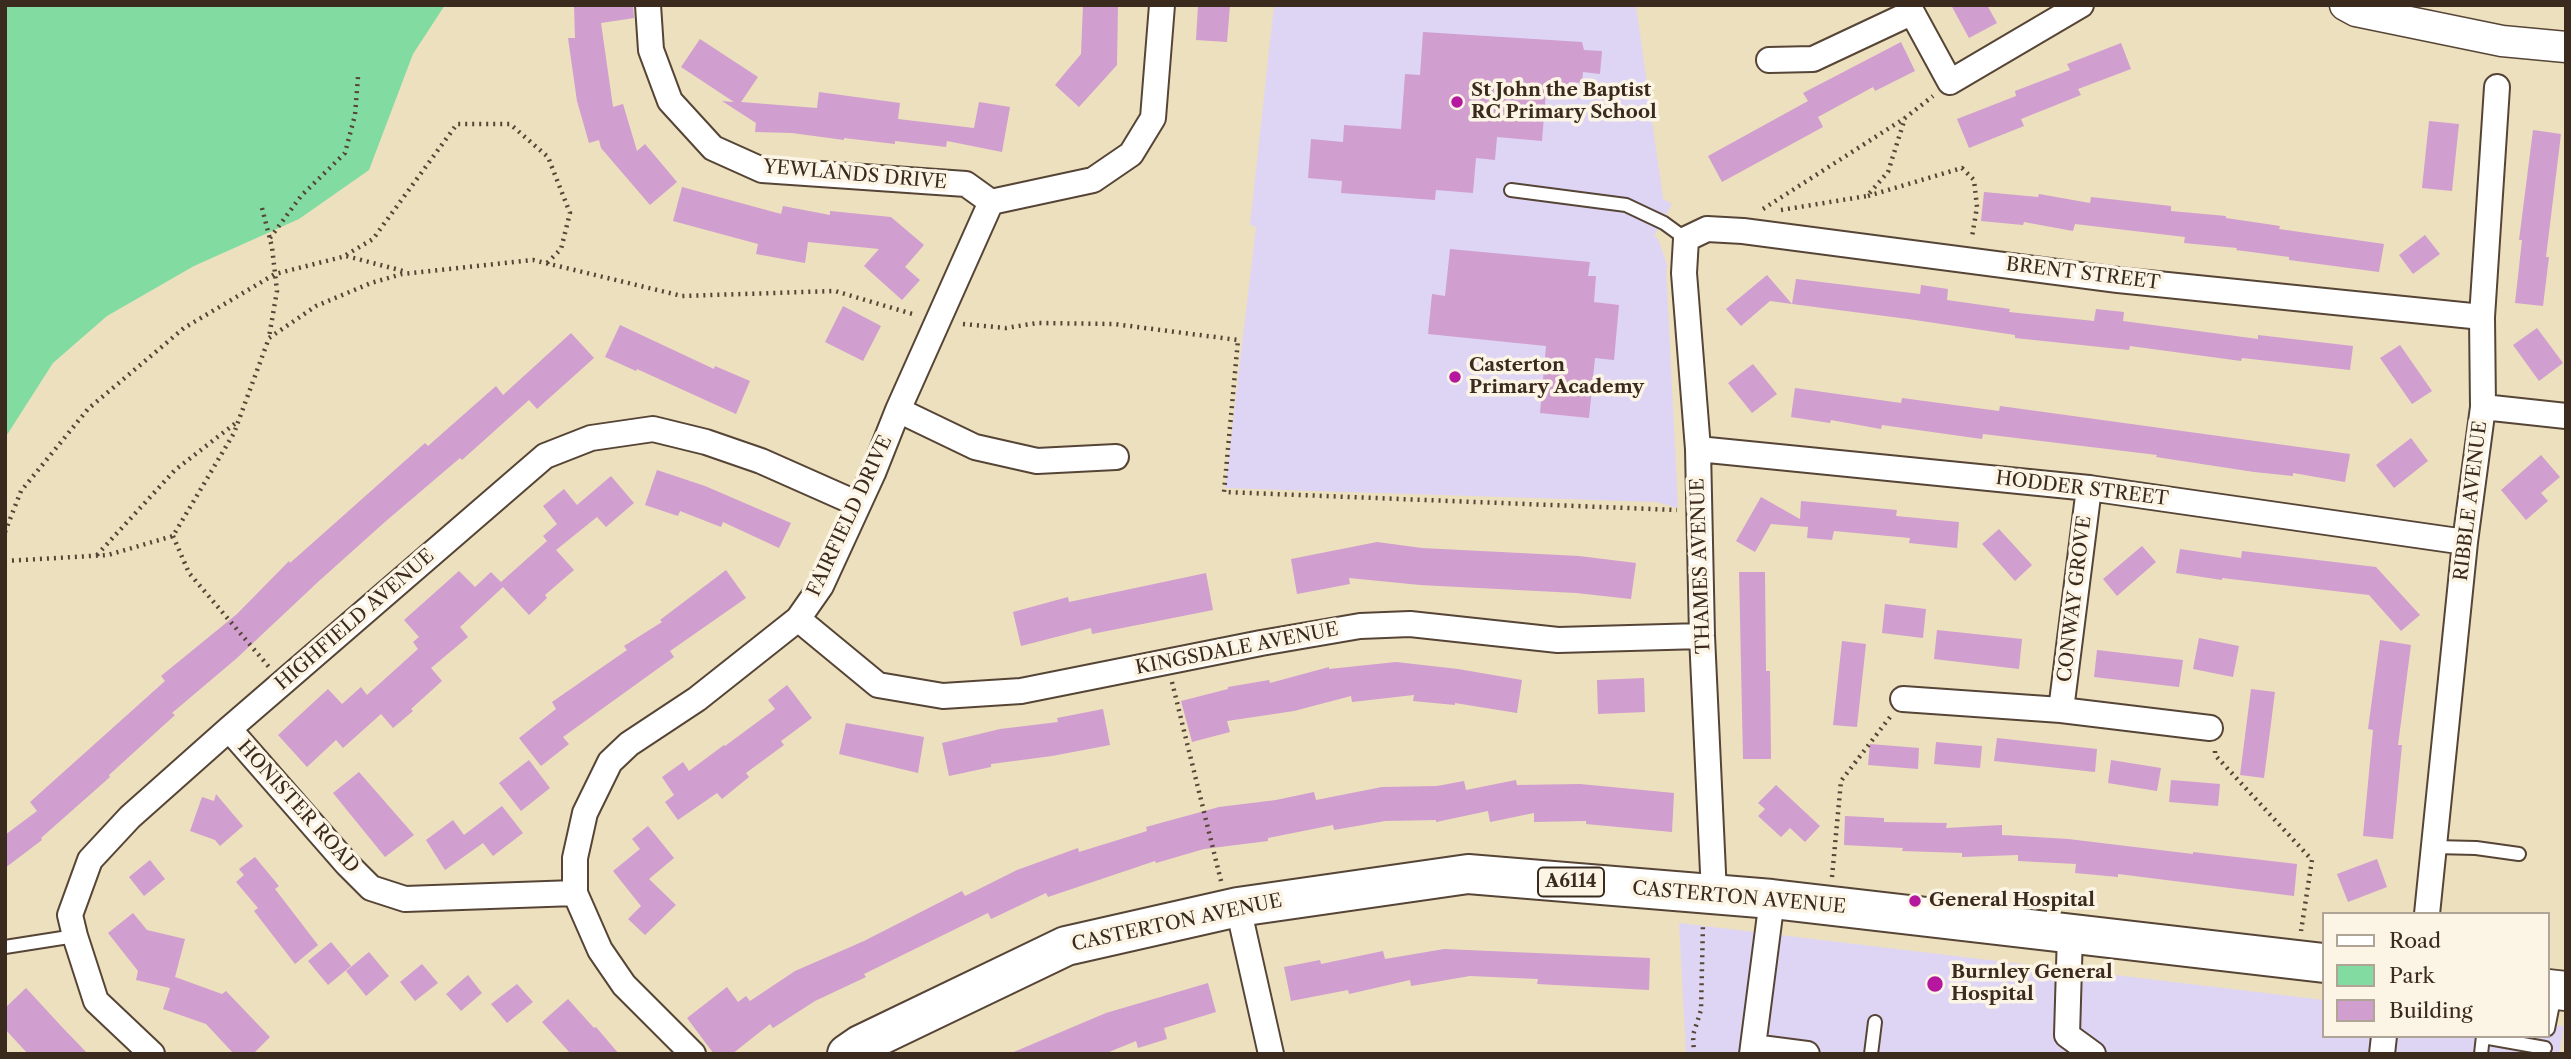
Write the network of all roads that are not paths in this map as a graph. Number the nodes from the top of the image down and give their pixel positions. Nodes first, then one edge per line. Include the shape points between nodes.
1 (648, 5) edge
2 (1161, 5) edge
3 (2081, 5) edge
4 (2345, 5) edge
5 (1909, 9) edge
6 (2566, 47) edge
7 (1769, 60) dead end
8 (2497, 87) dead end
9 (1511, 190) dead end
10 (990, 202) junction
11 (1686, 239) junction
12 (2482, 317) junction
13 (2483, 407) junction
14 (898, 410) junction
15 (2566, 416) edge
16 (1698, 449) junction
17 (1116, 457) dead end
18 (2089, 488) junction
19 (859, 505) junction
20 (2465, 542) junction
21 (797, 619) junction
22 (1702, 636) junction
23 (1903, 699) road end
24 (2061, 710) junction
25 (2210, 728) dead end
26 (229, 729) junction
27 (2434, 848) junction
28 (2519, 854) dead end
29 (575, 893) junction
30 (1709, 893) junction
31 (1772, 899) junction
32 (1233, 908) junction
33 (2427, 912) edge
34 (2070, 933) junction
35 (75, 936) junction
36 (5, 947) edge
37 (2310, 961) edge
38 (2556, 990) edge
39 (2550, 1020) edge
40 (1875, 1022) dead end
41 (2490, 1038) edge
42 (2066, 1044) edge
43 (2545, 1046) edge
44 (1752, 1050) edge
45 (152, 1054) edge
46 (693, 1054) edge
47 (846, 1054) edge
48 (1271, 1054) edge
49 (1807, 1054) edge
50 (1871, 1054) edge
51 (2093, 1054) edge

1 - 10 street, YEWLANDS DRIVE via 651,50 670,101 713,148 762,170 966,184
2 - 10 street via 1153,118 1130,154 1093,180
3 - 5 street via 1951,82
4 - 6 street via 2502,41
5 - 7 street via 1813,59
8 - 12 street, RIBBLE AVENUE
9 - 11 lane via 1626,205
10 - 14 street, FAIRFIELD DRIVE
11 - 12 street, BRENT STREET via 1707,229 1743,231 2118,280
11 - 16 street, THAMES AVENUE via 1684,273
12 - 13 street, RIBBLE AVENUE
13 - 15 street
13 - 20 street, RIBBLE AVENUE
14 - 17 street via 975,447 1037,461
14 - 19 street, FAIRFIELD DRIVE
16 - 18 street, HODDER STREET
16 - 22 street, THAMES AVENUE
18 - 20 street, HODDER STREET
18 - 24 street, CONWAY GROVE
19 - 21 street, FAIRFIELD DRIVE via 821,586
19 - 26 street, HIGHFIELD AVENUE via 761,461 653,429 591,438 545,456
20 - 27 street, RIBBLE AVENUE
21 - 22 street, KINGSDALE AVENUE via 878,685 943,696 1021,691 1360,626 1410,624 1558,640
21 - 29 street, FAIRFIELD DRIVE via 610,762 585,813 575,858
22 - 30 street, THAMES AVENUE
23 - 24 street, CONWAY GROVE
24 - 25 street, CONWAY GROVE
26 - 29 street, HONISTER ROAD via 371,888 405,899
26 - 35 street, HIGHFIELD AVENUE via 130,817 90,860 70,915
27 - 28 lane
27 - 33 street, RIBBLE AVENUE
29 - 46 street, FAIRFIELD DRIVE via 600,950 624,985
30 - 31 highway, CASTERTON AVENUE / A6114
30 - 32 highway, CASTERTON AVENUE / A6114 via 1468,874
31 - 34 highway, CASTERTON AVENUE / A6114
31 - 44 street
32 - 47 highway, CASTERTON AVENUE / A6114 via 1066,946
32 - 48 street
34 - 37 highway, CASTERTON AVENUE / A6114
34 - 42 street
35 - 36 lane
35 - 45 street, HIGHFIELD AVENUE via 96,1001
38 - 39 lane
40 - 50 lane
41 - 43 lane
42 - 51 street
44 - 49 street

